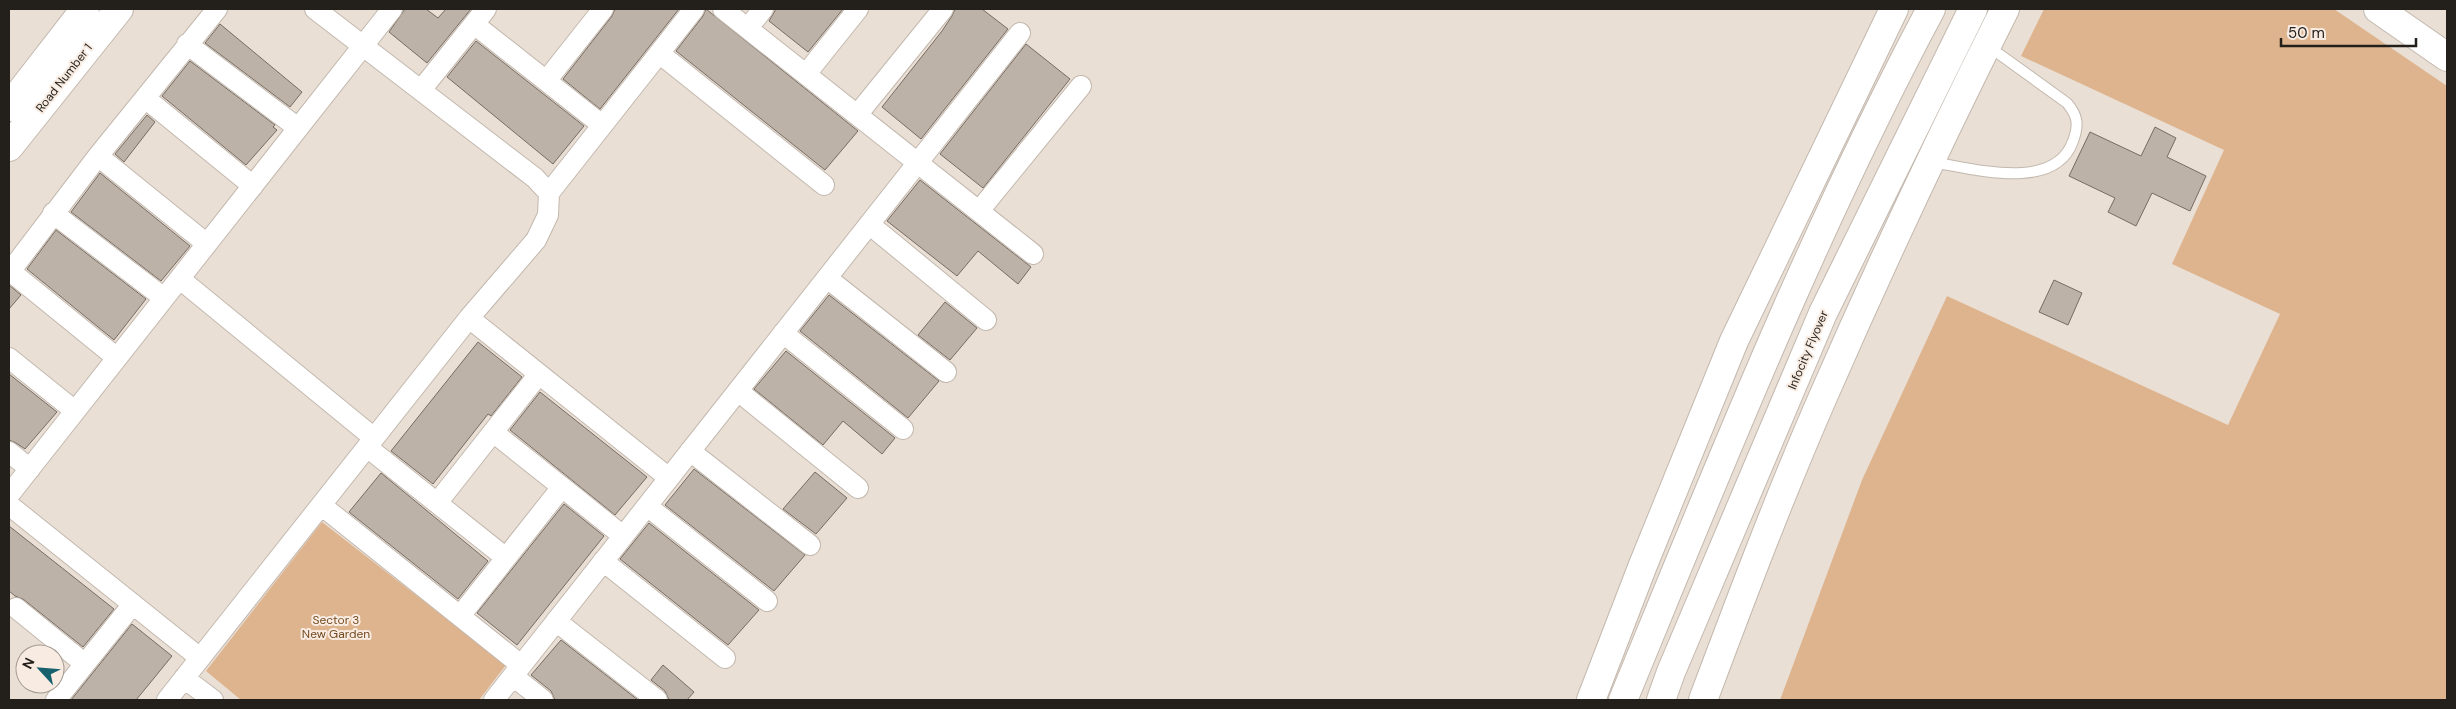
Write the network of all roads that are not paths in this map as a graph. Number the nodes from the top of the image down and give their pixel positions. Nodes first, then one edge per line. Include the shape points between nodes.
1 (85, 9) edge
2 (119, 9) edge
3 (217, 9) edge
4 (315, 9) edge
5 (392, 9) edge
6 (603, 9) edge
7 (694, 9) edge
8 (723, 9) edge
9 (763, 9) edge
10 (858, 9) edge
11 (943, 9) edge
12 (1894, 9) edge
13 (1931, 9) edge
14 (1974, 9) edge
15 (2005, 9) edge
16 (2378, 9) edge
17 (480, 16) edge
18 (748, 28) junction
19 (1020, 33) dead end
20 (187, 44) junction
21 (1987, 45) junction
22 (363, 46) junction
23 (659, 53) junction
24 (2447, 56) edge
25 (806, 74) junction
26 (546, 81) junction
27 (1081, 86) dead end
28 (422, 90) junction
29 (145, 98) junction
30 (9, 107) edge
31 (857, 115) junction
32 (602, 125) junction
33 (298, 128) junction
34 (9, 147) edge
35 (98, 156) junction
36 (1931, 162) junction
37 (917, 163) junction
38 (824, 185) dead end
39 (253, 186) junction
40 (549, 193) junction
41 (979, 211) junction
42 (53, 213) junction
43 (870, 224) junction
44 (207, 244) junction
45 (1033, 254) dead end
46 (10, 272) edge
47 (827, 278) junction
48 (180, 279) junction
49 (164, 298) junction
50 (469, 318) junction
51 (986, 320) dead end
52 (783, 333) junction
53 (9, 358) edge
54 (117, 358) junction
55 (946, 372) dead end
56 (539, 374) junction
57 (738, 391) junction
58 (75, 411) junction
59 (904, 430) dead end
60 (493, 432) junction
61 (371, 443) junction
62 (690, 451) junction
63 (9, 452) edge
64 (30, 469) junction
65 (669, 478) junction
66 (562, 487) junction
67 (858, 488) dead end
68 (9, 496) edge
69 (437, 503) junction
70 (9, 505) edge
71 (321, 505) junction
72 (647, 506) junction
73 (623, 536) junction
74 (810, 545) dead end
75 (506, 558) junction
76 (603, 561) junction
77 (767, 601) dead end
78 (133, 604) junction
79 (11, 609) edge
80 (460, 616) junction
81 (556, 621) junction
82 (200, 658) junction
83 (725, 658) dead end
84 (85, 664) junction
85 (517, 671) junction
86 (184, 678) junction
87 (56, 700) edge
88 (166, 700) edge
89 (213, 700) edge
90 (494, 700) edge
91 (543, 700) edge
92 (657, 700) edge
93 (1591, 700) edge
94 (1623, 700) edge
95 (1661, 700) edge
96 (1703, 700) edge

1 - 30 main road, Road Number 1
2 - 34 main road, Road Number 1
3 - 20 street
4 - 22 street
5 - 22 street
6 - 26 street
7 - 23 street
8 - 18 street
9 - 18 street
10 - 25 street
11 - 31 street
12 - 93 main road via 1734,340
13 - 94 main road via 1903,61 1773,336
14 - 95 main road, Infocity Flyover via 1823,313
15 - 21 main road
16 - 24 main road
17 - 26 street
17 - 28 street
18 - 25 street
19 - 37 street
20 - 29 street
20 - 33 street
21 - 36 main road
21 - 36 lane via 2067,103 2076,114 2078,128 2071,147 2050,167 2015,175
22 - 28 street
22 - 33 street
23 - 32 street
23 - 38 street
25 - 31 street
26 - 32 street
27 - 41 street
28 - 40 street via 535,178
29 - 35 street
29 - 39 street
31 - 37 street
32 - 40 street
33 - 39 street
35 - 42 street
35 - 44 street
36 - 96 main road via 1826,390
37 - 41 street
37 - 43 street
39 - 44 street
40 - 50 street via 548,215 536,240
41 - 45 street
42 - 46 street
42 - 49 street
43 - 47 street
43 - 51 street
44 - 48 street
46 - 54 street
47 - 52 street
47 - 55 street
48 - 49 street
48 - 61 street
49 - 54 street
50 - 56 street
50 - 61 street
52 - 57 street
52 - 59 street
53 - 58 street
54 - 58 street
56 - 60 street
56 - 65 street
57 - 62 street
57 - 67 street
58 - 64 street
60 - 66 street
60 - 69 street
61 - 69 street
61 - 71 street
62 - 65 street
62 - 74 street
63 - 64 street
64 - 68 street
65 - 72 street
66 - 73 street
66 - 75 street
69 - 75 street
70 - 78 street
71 - 80 street
71 - 82 street
72 - 73 street
72 - 77 street
73 - 76 street
75 - 80 street
76 - 81 street
76 - 83 street
78 - 82 street
78 - 84 street
79 - 84 street
80 - 85 street
81 - 85 street
81 - 92 street
82 - 86 street
84 - 87 street
85 - 90 street
85 - 91 street
86 - 88 street
86 - 89 street

